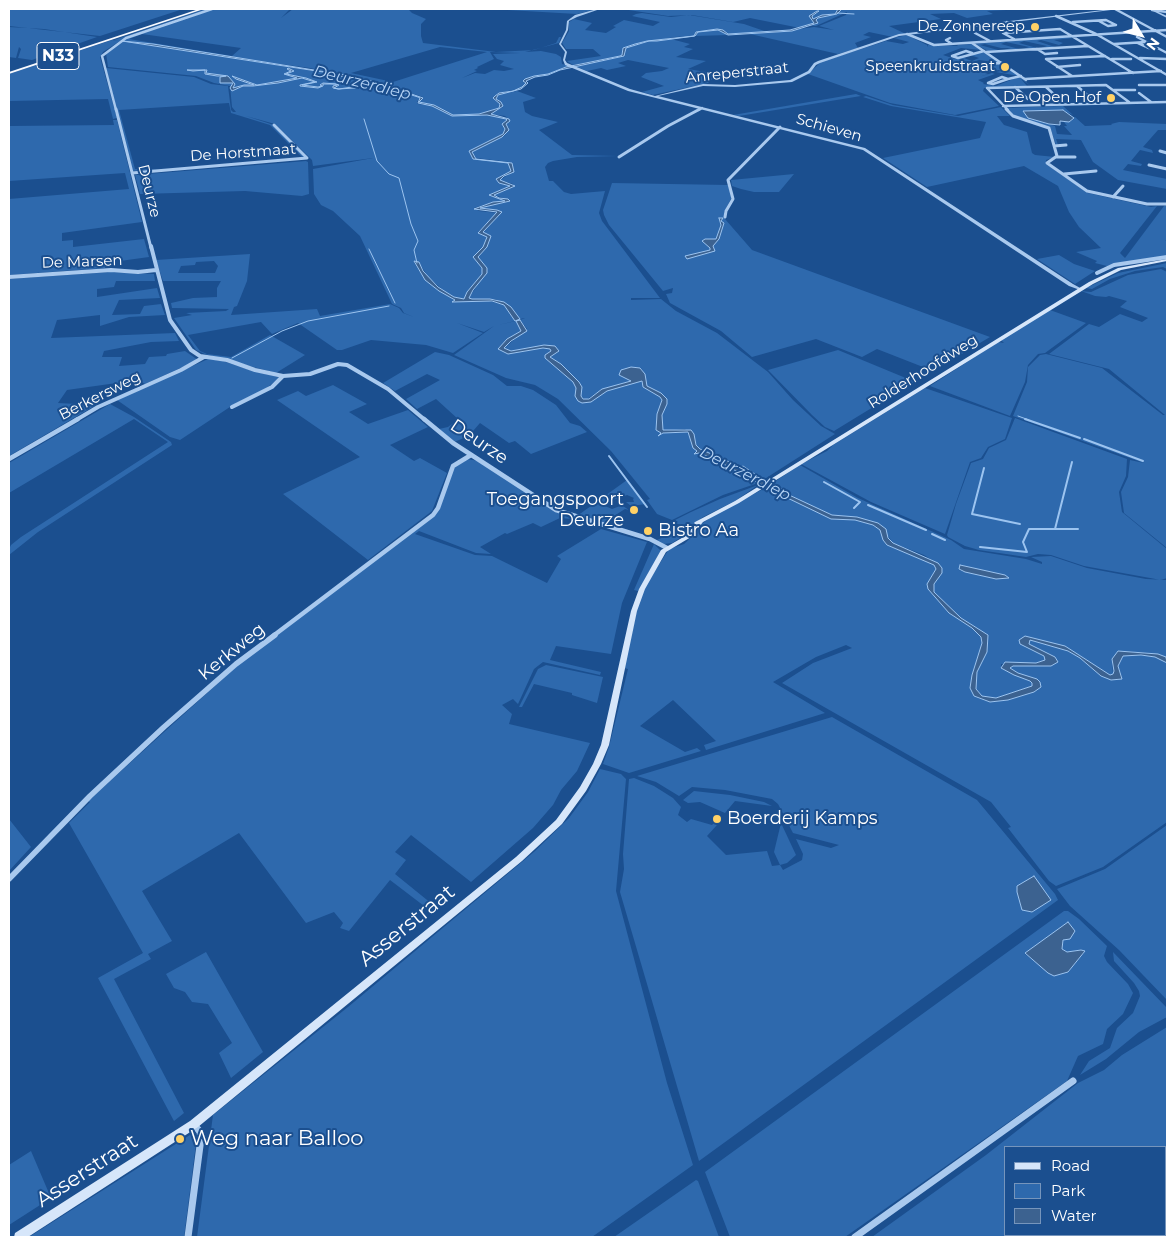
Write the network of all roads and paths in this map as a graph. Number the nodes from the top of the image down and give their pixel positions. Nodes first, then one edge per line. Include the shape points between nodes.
1 (197, 9) edge
2 (202, 9) edge
3 (212, 9) edge
4 (599, 9) edge
5 (1110, 9) edge
6 (1115, 9) edge
7 (1151, 9) edge
8 (1167, 12) edge
9 (1056, 16) junction
10 (1167, 17) edge
11 (1099, 20) junction
12 (1007, 22) junction
13 (1072, 22) junction
14 (1156, 30) junction
15 (1026, 31) junction
16 (1167, 31) edge
17 (975, 33) dead end
18 (907, 34) junction
19 (1096, 34) junction
20 (1072, 36) junction
21 (1167, 36) edge
22 (1137, 37) dead end
23 (950, 38) dead end
24 (108, 39) junction
25 (1015, 40) junction
26 (990, 42) junction
27 (1138, 42) junction
28 (1146, 42) junction
29 (972, 43) junction
30 (952, 44) junction
31 (1114, 44) junction
32 (1089, 46) junction
33 (1157, 48) junction
34 (1037, 49) junction
35 (985, 51) junction
36 (972, 53) junction
37 (1057, 53) dead end
38 (1105, 56) junction
39 (1139, 58) junction
40 (1167, 58) edge
41 (1131, 59) dead end
42 (1112, 60) junction
43 (1002, 63) junction
44 (989, 65) junction
45 (1080, 65) dead end
46 (572, 66) joint
47 (1057, 67) junction
48 (1161, 71) junction
49 (9, 72) edge
50 (1142, 72) junction
51 (1128, 73) junction
52 (1133, 73) junction
53 (1167, 75) edge
54 (1022, 76) junction
55 (1072, 76) junction
56 (1008, 79) junction
57 (1025, 79) junction
58 (1139, 85) dead end
59 (1167, 85) edge
60 (1076, 86) junction
61 (1015, 87) junction
62 (1034, 87) junction
63 (1046, 87) junction
64 (1113, 90) junction
65 (1135, 90) dead end
66 (1139, 93) dead end
67 (654, 96) junction
68 (1059, 98) dead end
69 (1090, 98) dead end
70 (1028, 99) dead end
71 (1128, 102) junction
72 (1151, 102) junction
73 (1167, 102) edge
74 (1002, 105) junction
75 (702, 108) junction
76 (274, 125) dead end
77 (780, 127) junction
78 (1066, 145) dead end
79 (1054, 146) junction
80 (1160, 151) dead end
81 (1167, 153) edge
82 (619, 157) dead end
83 (1057, 157) junction
84 (1075, 157) dead end
85 (1149, 165) dead end
86 (1167, 169) edge
87 (1096, 171) dead end
88 (132, 173) junction
89 (1064, 174) junction
90 (1123, 186) dead end
91 (1113, 198) junction
92 (1167, 204) edge
93 (726, 217) dead end
94 (1167, 260) edge
95 (1108, 267) junction
96 (156, 270) junction
97 (1118, 271) junction
98 (1097, 273) dead end
99 (9, 277) edge
100 (1080, 289) junction
101 (204, 357) junction
102 (283, 376) junction
103 (232, 407) dead end
104 (471, 455) junction
105 (9, 459) edge
106 (667, 548) junction
107 (9, 879) edge
108 (1073, 1081) dead end
109 (194, 1124) junction
110 (18, 1237) edge
111 (188, 1237) edge
112 (855, 1237) edge

1 - 24 highway, N33
2 - 24 highway, N33
3 - 88 street, Deurze via 122,41 102,56
4 - 46 street via 568,21 560,44 566,52 564,61
5 - 9 street, Anreperstraat
6 - 14 street
7 - 8 street
7 - 10 street
9 - 12 street, Anreperstraat
9 - 13 street
11 - 11 street via 1108,26 1116,25 1107,20
11 - 13 street
12 - 15 street
12 - 18 street, Anreperstraat
13 - 19 street
14 - 16 street
14 - 19 street
14 - 21 street
15 - 20 street via 1058,29
15 - 25 street via 1003,33
17 - 26 street
18 - 30 street via 932,45
18 - 67 street, Anreperstraat via 814,64 809,72 791,81 703,85
19 - 20 street
19 - 31 street
20 - 25 street
20 - 32 street
22 - 28 street
23 - 30 street via 946,40
24 - 49 highway, N33
25 - 26 street
26 - 29 street
27 - 28 street
27 - 31 street
27 - 33 street
28 - 33 street
29 - 30 street
29 - 35 street
31 - 39 street
32 - 34 street
32 - 38 street
33 - 40 street
34 - 35 street
34 - 37 street via 1045,54
35 - 36 street
35 - 43 street
36 - 36 street via 958,58 952,56 966,51
38 - 42 street
38 - 47 street via 1046,60
39 - 40 street
39 - 48 street
41 - 42 street
42 - 52 street
43 - 44 street
43 - 54 street
44 - 44 street via 984,64 970,69 975,70
45 - 47 street
46 - 67 street, Schieven via 626,89
47 - 55 street
48 - 50 street
48 - 53 street
50 - 51 street via 1136,76
50 - 52 street
51 - 52 street
51 - 55 street
54 - 56 street
54 - 57 street
55 - 57 street
56 - 56 street via 993,84 988,83 1002,78
57 - 62 street
58 - 59 street
60 - 63 street
60 - 64 street via 1106,85
60 - 69 street
61 - 62 street
61 - 70 street
61 - 74 street via 986,89
62 - 63 street
63 - 68 street
64 - 65 street
64 - 71 street
66 - 72 street
67 - 75 street, Schieven
71 - 72 street
71 - 74 street
72 - 73 street
74 - 79 street via 1013,116 1049,127
75 - 77 street, Schieven
75 - 82 street
76 - 88 street, De Horstmaat via 307,158
77 - 93 street via 728,180 733,198
77 - 100 street, Schieven via 864,149
78 - 79 street
79 - 83 street
80 - 81 street
83 - 84 street
83 - 89 street via 1047,162
85 - 86 street
87 - 89 street
88 - 96 street, Deurze
89 - 91 street via 1087,192
90 - 91 street
91 - 92 street via 1150,205
94 - 95 street
94 - 97 main road, Rolderhoofdweg
95 - 97 street
95 - 98 street
96 - 99 street, De Marsen
96 - 101 street, Deurze via 170,320 191,350
97 - 100 main road, Rolderhoofdweg
100 - 106 main road, Rolderhoofdweg via 770,482 701,521 693,532
101 - 102 street, Deurze
101 - 105 street, Berkersweg via 98,407
102 - 103 street via 272,387
102 - 104 street, Deurze via 310,374 338,364 347,365 388,389
104 - 106 street, Deurze via 556,510 650,539
104 - 107 street, Kerkweg via 453,466 438,508 432,515 236,664 90,796
106 - 109 main road, Asserstraat via 642,589 634,611 602,752 559,822 519,860
108 - 112 street
109 - 110 main road, Asserstraat
109 - 111 street via 201,1138

